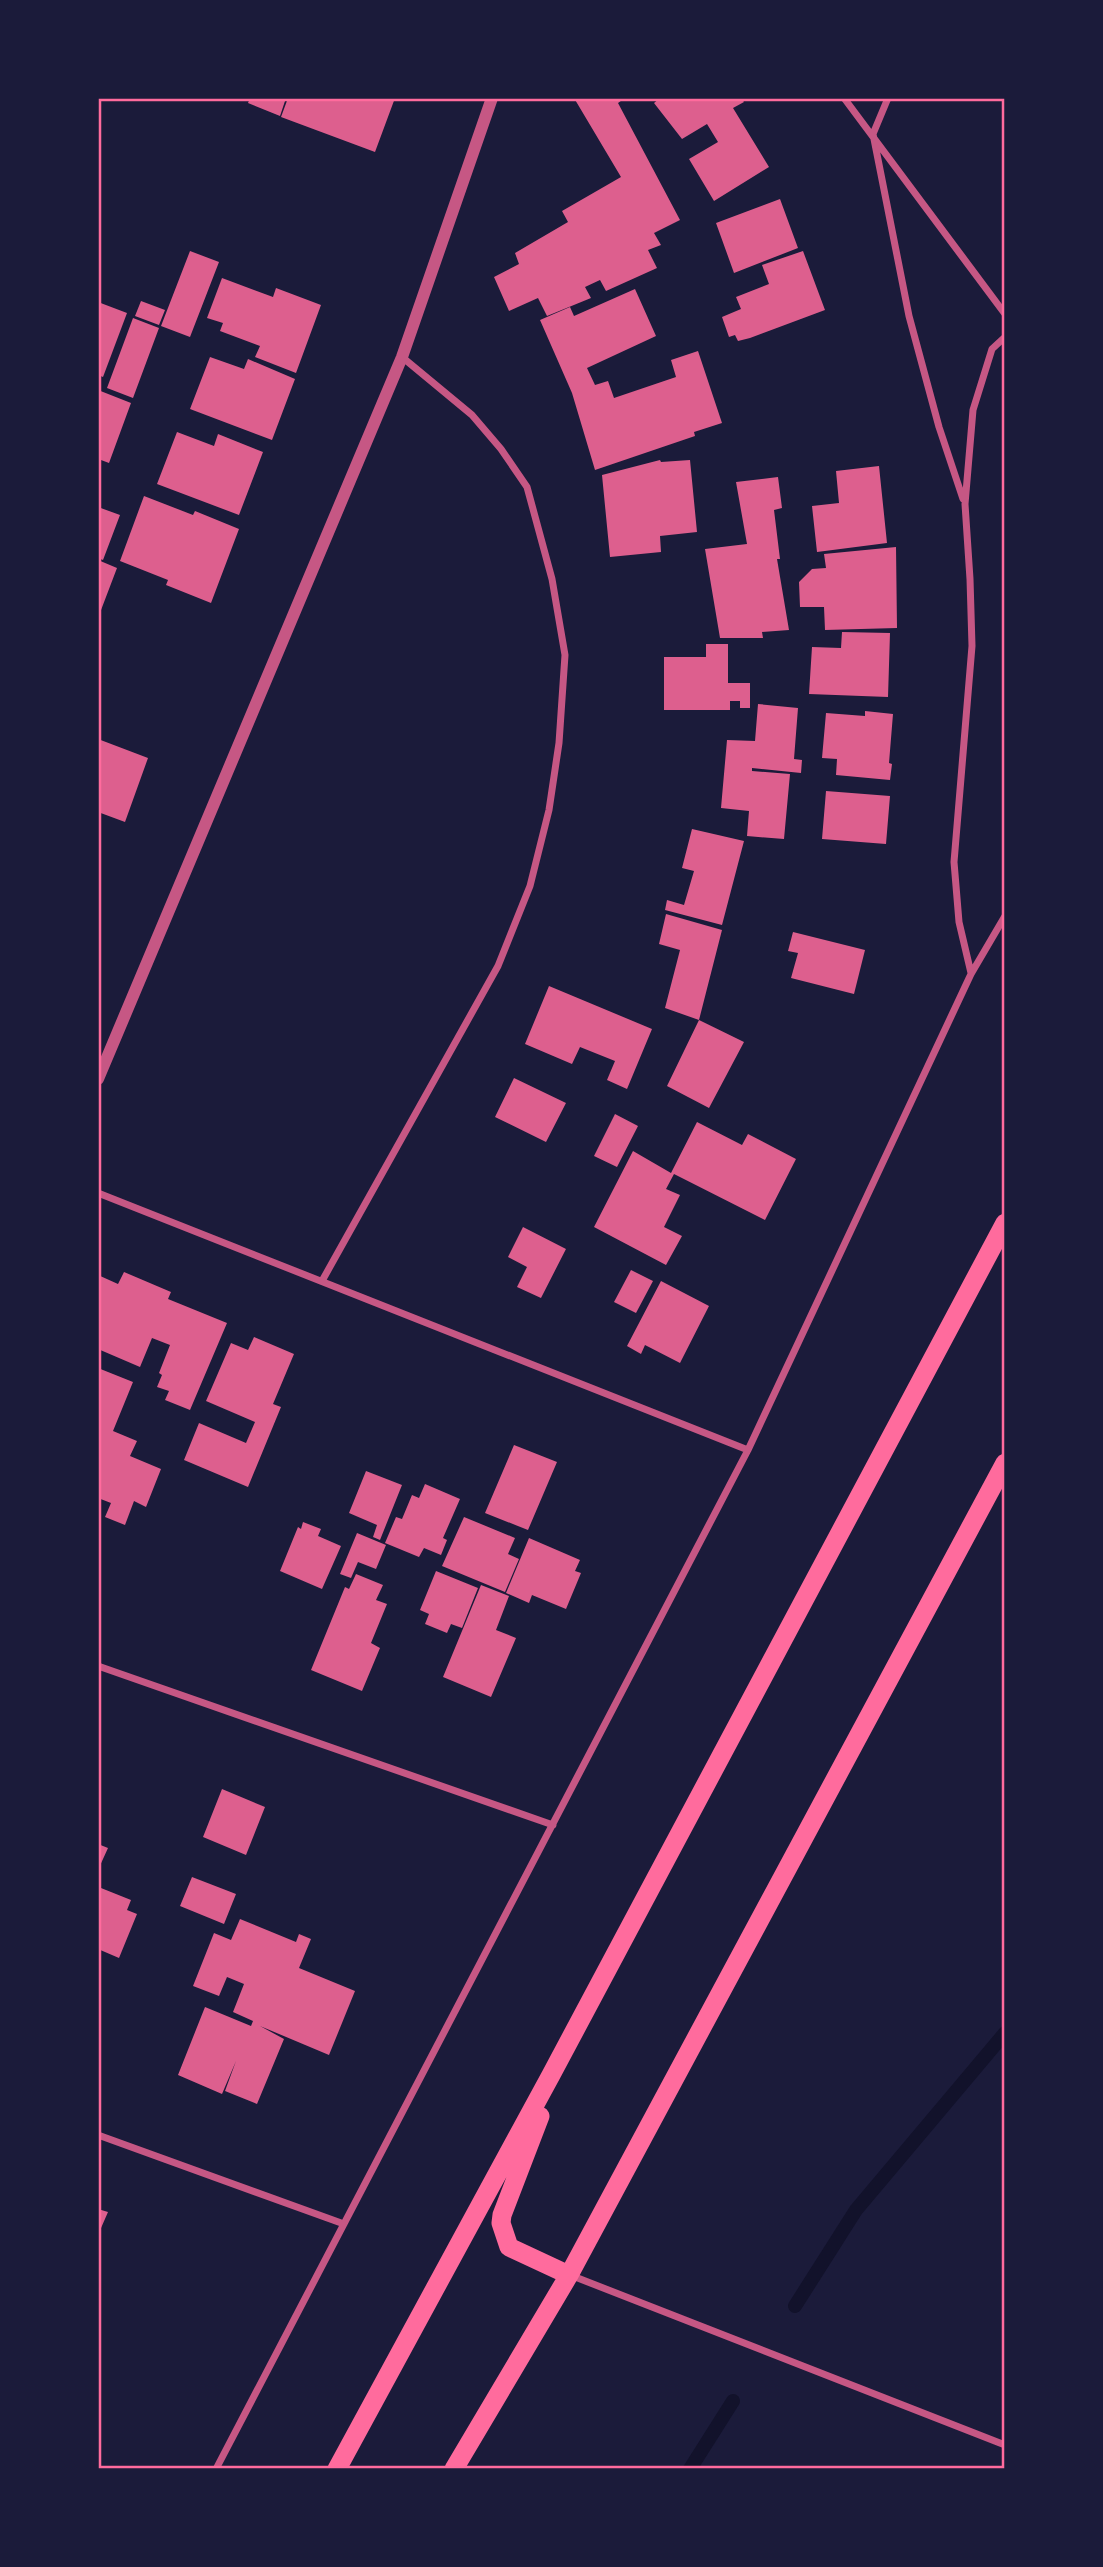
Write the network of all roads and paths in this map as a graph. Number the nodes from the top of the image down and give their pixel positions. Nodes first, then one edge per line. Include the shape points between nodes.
1 (492, 98) edge
2 (844, 98) edge
3 (888, 98) edge
4 (873, 134) junction
5 (1005, 314) edge
6 (1005, 337) edge
7 (402, 356) junction
8 (965, 504) junction
9 (1005, 916) edge
10 (971, 974) junction
11 (98, 1079) edge
12 (98, 1193) edge
13 (1005, 1223) edge
14 (322, 1282) junction
15 (748, 1450) junction
16 (1005, 1462) edge
17 (98, 1666) edge
18 (553, 1825) junction
19 (551, 2075) junction
20 (98, 2135) edge
21 (344, 2224) junction
22 (569, 2275) junction
23 (1005, 2445) edge
24 (216, 2469) edge
25 (337, 2469) edge
26 (454, 2469) edge

1 - 7 street
2 - 4 street
3 - 4 street
4 - 5 street
4 - 8 street via 909,316
6 - 8 street via 992,349 972,410
7 - 11 street
7 - 14 street via 472,415 527,488 552,579 565,655 559,743 549,810 530,886 498,966
8 - 10 street via 972,646 954,862 959,922
9 - 10 street
10 - 15 street
12 - 14 street
13 - 19 highway
14 - 15 street
15 - 18 street
16 - 22 highway
17 - 18 street
18 - 21 street
19 - 22 highway via 501,2223 509,2247
19 - 25 highway
20 - 21 street
21 - 24 street
22 - 23 street
22 - 26 highway

